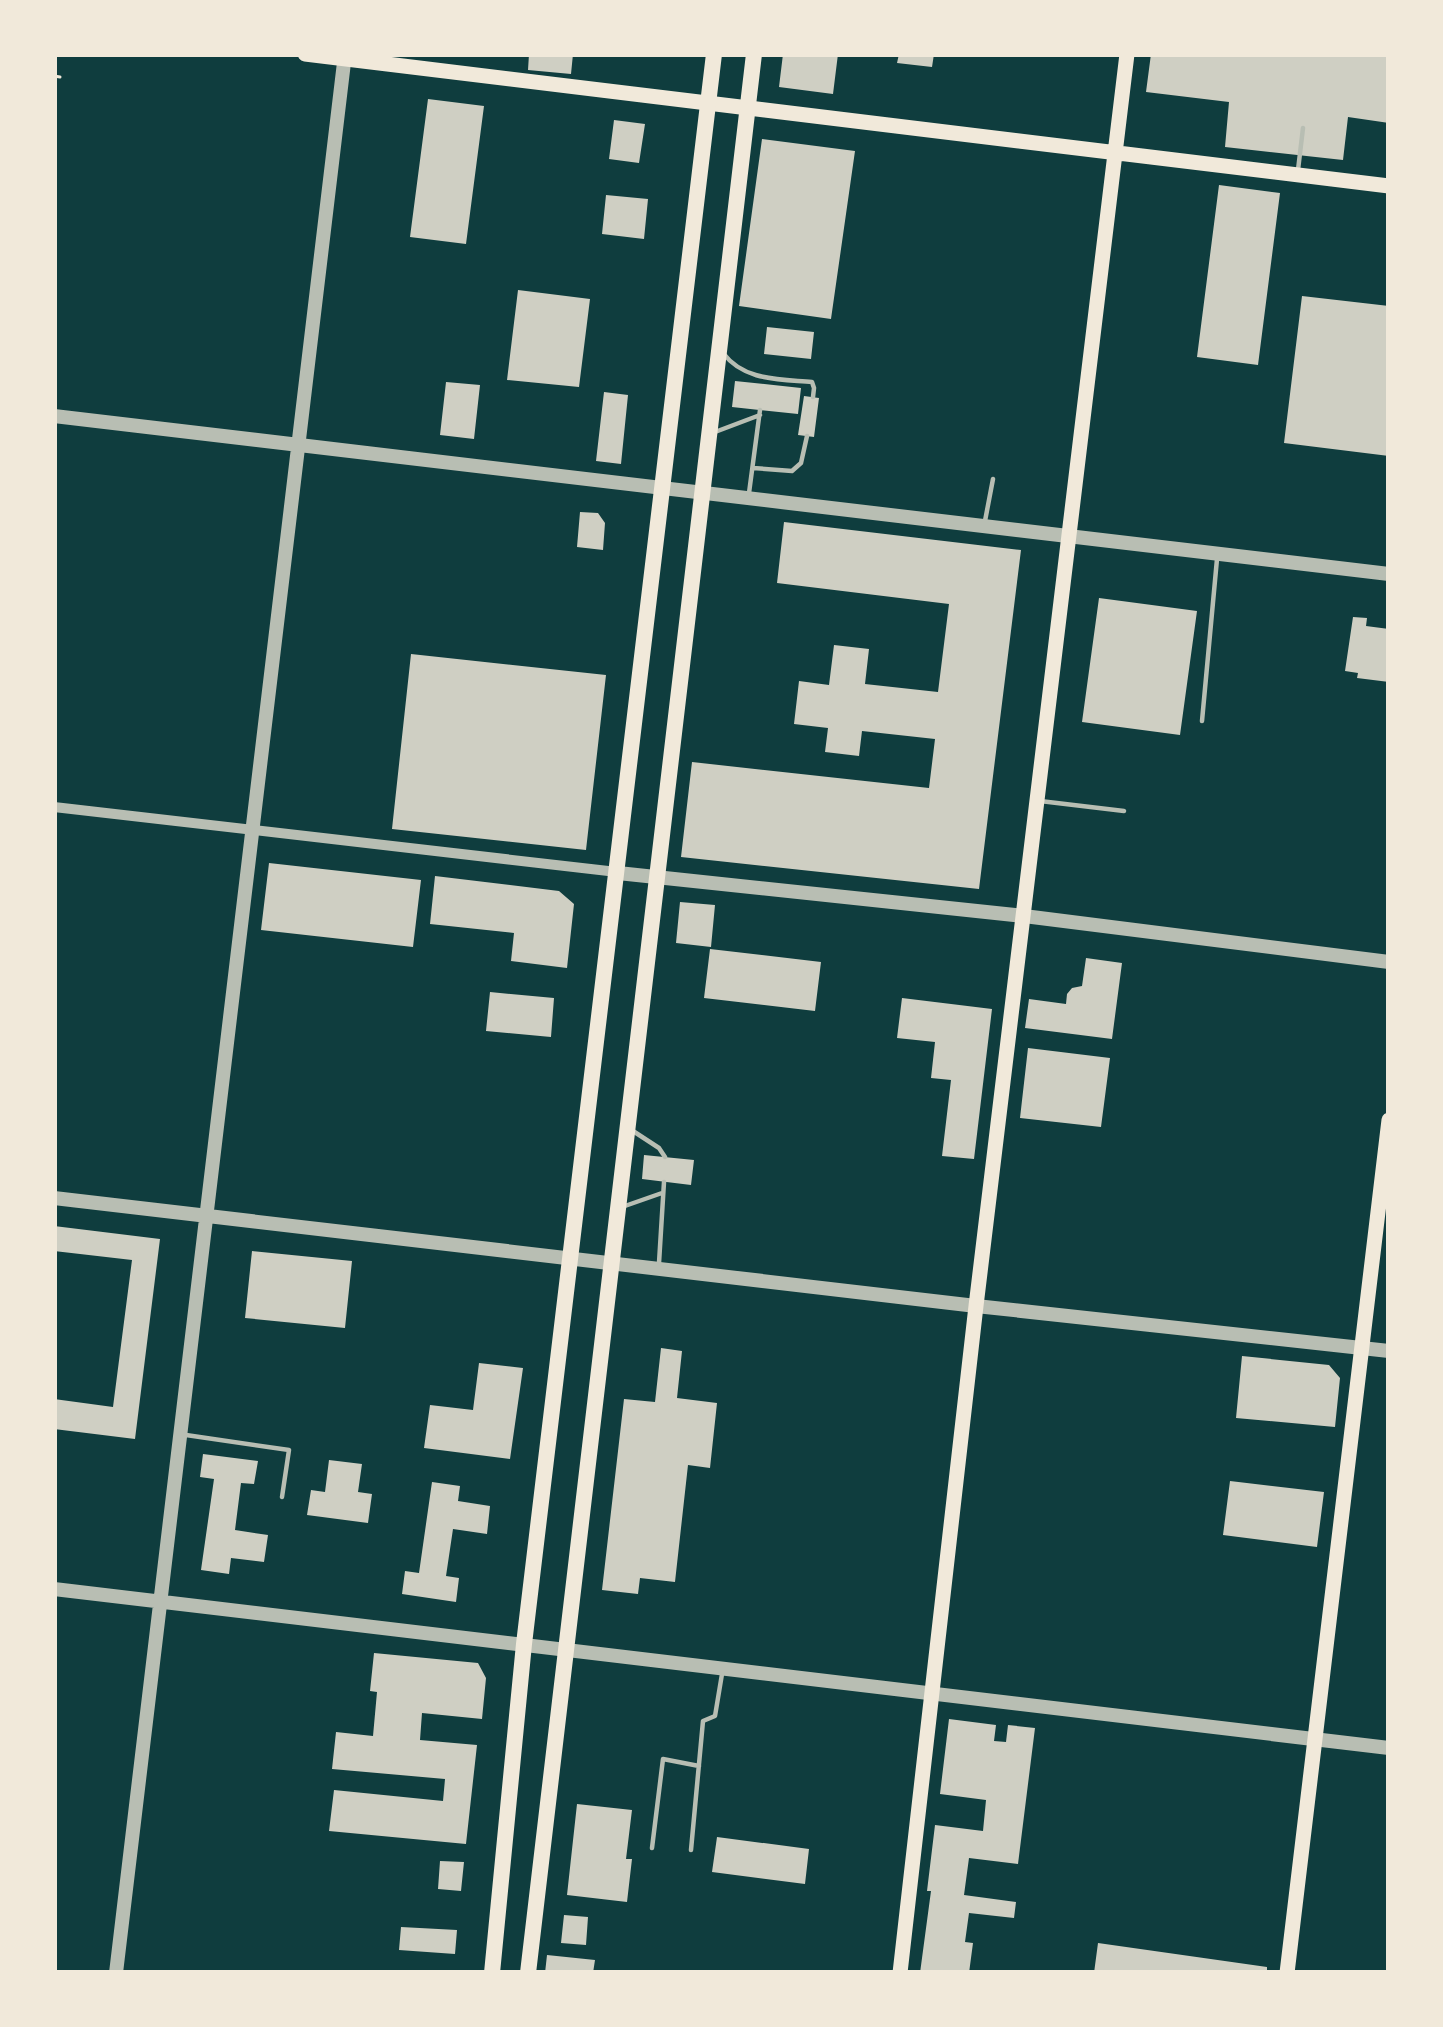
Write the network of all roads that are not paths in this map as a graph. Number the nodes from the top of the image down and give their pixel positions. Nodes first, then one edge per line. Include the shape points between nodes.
1 (304, 54) edge
2 (714, 54) edge
3 (754, 54) edge
4 (1126, 54) edge
5 (345, 56) edge
6 (708, 104) junction
7 (747, 109) junction
8 (1303, 128) dead end
9 (1114, 154) junction
10 (1297, 176) junction
11 (1389, 187) edge
12 (720, 349) junction
13 (754, 376) junction
14 (762, 384) dead end
15 (813, 397) dead end
16 (54, 416) edge
17 (710, 435) junction
18 (807, 436) dead end
19 (299, 445) junction
20 (753, 468) junction
21 (993, 479) dead end
22 (662, 488) junction
23 (703, 493) junction
24 (748, 498) junction
25 (984, 526) junction
26 (1068, 536) junction
27 (1217, 553) junction
28 (1389, 574) edge
29 (1202, 721) dead end
30 (1036, 801) junction
31 (54, 807) edge
32 (1124, 811) dead end
33 (253, 830) junction
34 (618, 872) junction
35 (657, 877) junction
36 (1024, 916) junction
37 (1389, 962) edge
38 (1389, 1120) edge
39 (626, 1123) junction
40 (665, 1157) dead end
41 (664, 1182) dead end
42 (663, 1193) junction
43 (54, 1198) edge
44 (616, 1208) junction
45 (207, 1216) junction
46 (572, 1258) junction
47 (610, 1263) junction
48 (658, 1268) junction
49 (976, 1306) junction
50 (1362, 1348) junction
51 (1389, 1351) edge
52 (181, 1434) junction
53 (282, 1497) dead end
54 (54, 1589) edge
55 (161, 1601) junction
56 (524, 1644) junction
57 (566, 1648) junction
58 (724, 1667) junction
59 (933, 1693) junction
60 (1317, 1739) junction
61 (1389, 1748) edge
62 (699, 1766) junction
63 (652, 1848) dead end
64 (692, 1850) dead end
65 (116, 1973) edge
66 (492, 1973) edge
67 (528, 1973) edge
68 (900, 1973) edge
69 (1287, 1973) edge

1 - 5 main road
2 - 6 main road
3 - 7 main road
4 - 9 main road
5 - 6 main road
5 - 19 street
6 - 7 main road
6 - 22 main road
7 - 9 main road
7 - 12 main road
8 - 10 lane
9 - 10 main road
9 - 26 main road
10 - 11 main road
12 - 13 lane
12 - 17 main road
13 - 14 lane
13 - 15 lane via 812,382
16 - 19 street
17 - 20 lane via 760,413
17 - 23 main road
18 - 20 lane via 792,471
19 - 22 street
19 - 33 street
20 - 24 lane
21 - 25 lane
22 - 23 street
22 - 34 main road
23 - 24 street
23 - 35 main road
24 - 25 street
25 - 26 street
26 - 27 street
26 - 30 main road
27 - 28 street
27 - 29 lane
30 - 32 lane
30 - 36 main road
31 - 33 street
33 - 34 street
33 - 45 street
34 - 35 street
34 - 46 main road
35 - 36 street
35 - 39 main road
36 - 37 street
36 - 49 main road
38 - 50 main road
39 - 40 lane
39 - 44 main road
41 - 42 lane
42 - 44 lane
42 - 48 lane
43 - 45 street
44 - 47 main road
45 - 46 street
45 - 52 street
46 - 47 street
46 - 56 main road
47 - 48 street
47 - 57 main road
48 - 49 street
49 - 50 street
49 - 59 main road
50 - 51 street
50 - 60 main road
52 - 53 lane via 289,1450
52 - 55 street
54 - 55 street
55 - 56 street
55 - 65 street
56 - 57 street
56 - 66 main road
57 - 58 street
57 - 67 main road
58 - 59 street
58 - 62 lane via 715,1716 703,1721
59 - 60 street
59 - 68 main road
60 - 61 street
60 - 69 main road
62 - 63 lane via 663,1760
62 - 64 lane

